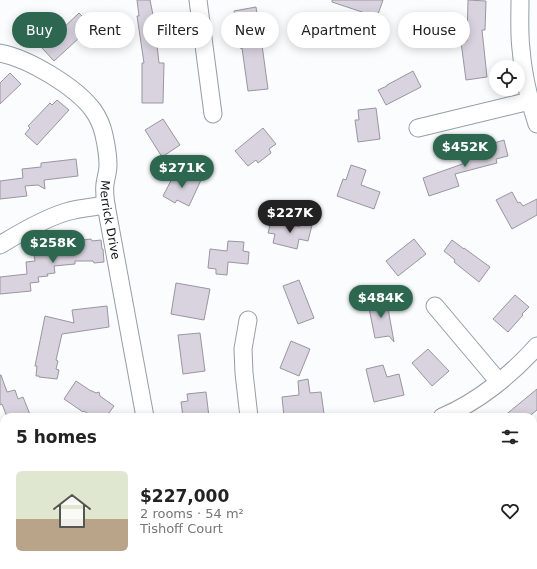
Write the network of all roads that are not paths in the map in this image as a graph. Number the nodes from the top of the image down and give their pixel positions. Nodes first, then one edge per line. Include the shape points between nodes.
1 (198, 0) edge
2 (520, 0) edge
3 (0, 53) edge
4 (530, 101) junction
5 (213, 114) dead end
6 (537, 124) edge
7 (418, 128) dead end
8 (106, 205) junction
9 (0, 245) edge
10 (435, 306) dead end
11 (248, 320) dead end
12 (537, 346) edge
13 (499, 382) junction
14 (144, 413) edge
15 (249, 413) edge
16 (451, 413) edge

1 - 5 street
2 - 4 street via 520,49
3 - 8 street, Merrick Drive via 9,54 48,74 74,92 92,110 100,122 104,135 108,163
4 - 6 street
4 - 7 street
8 - 9 street via 66,212
8 - 14 street, Merrick Drive
10 - 13 street
11 - 15 street via 243,350
12 - 13 street
13 - 16 street

